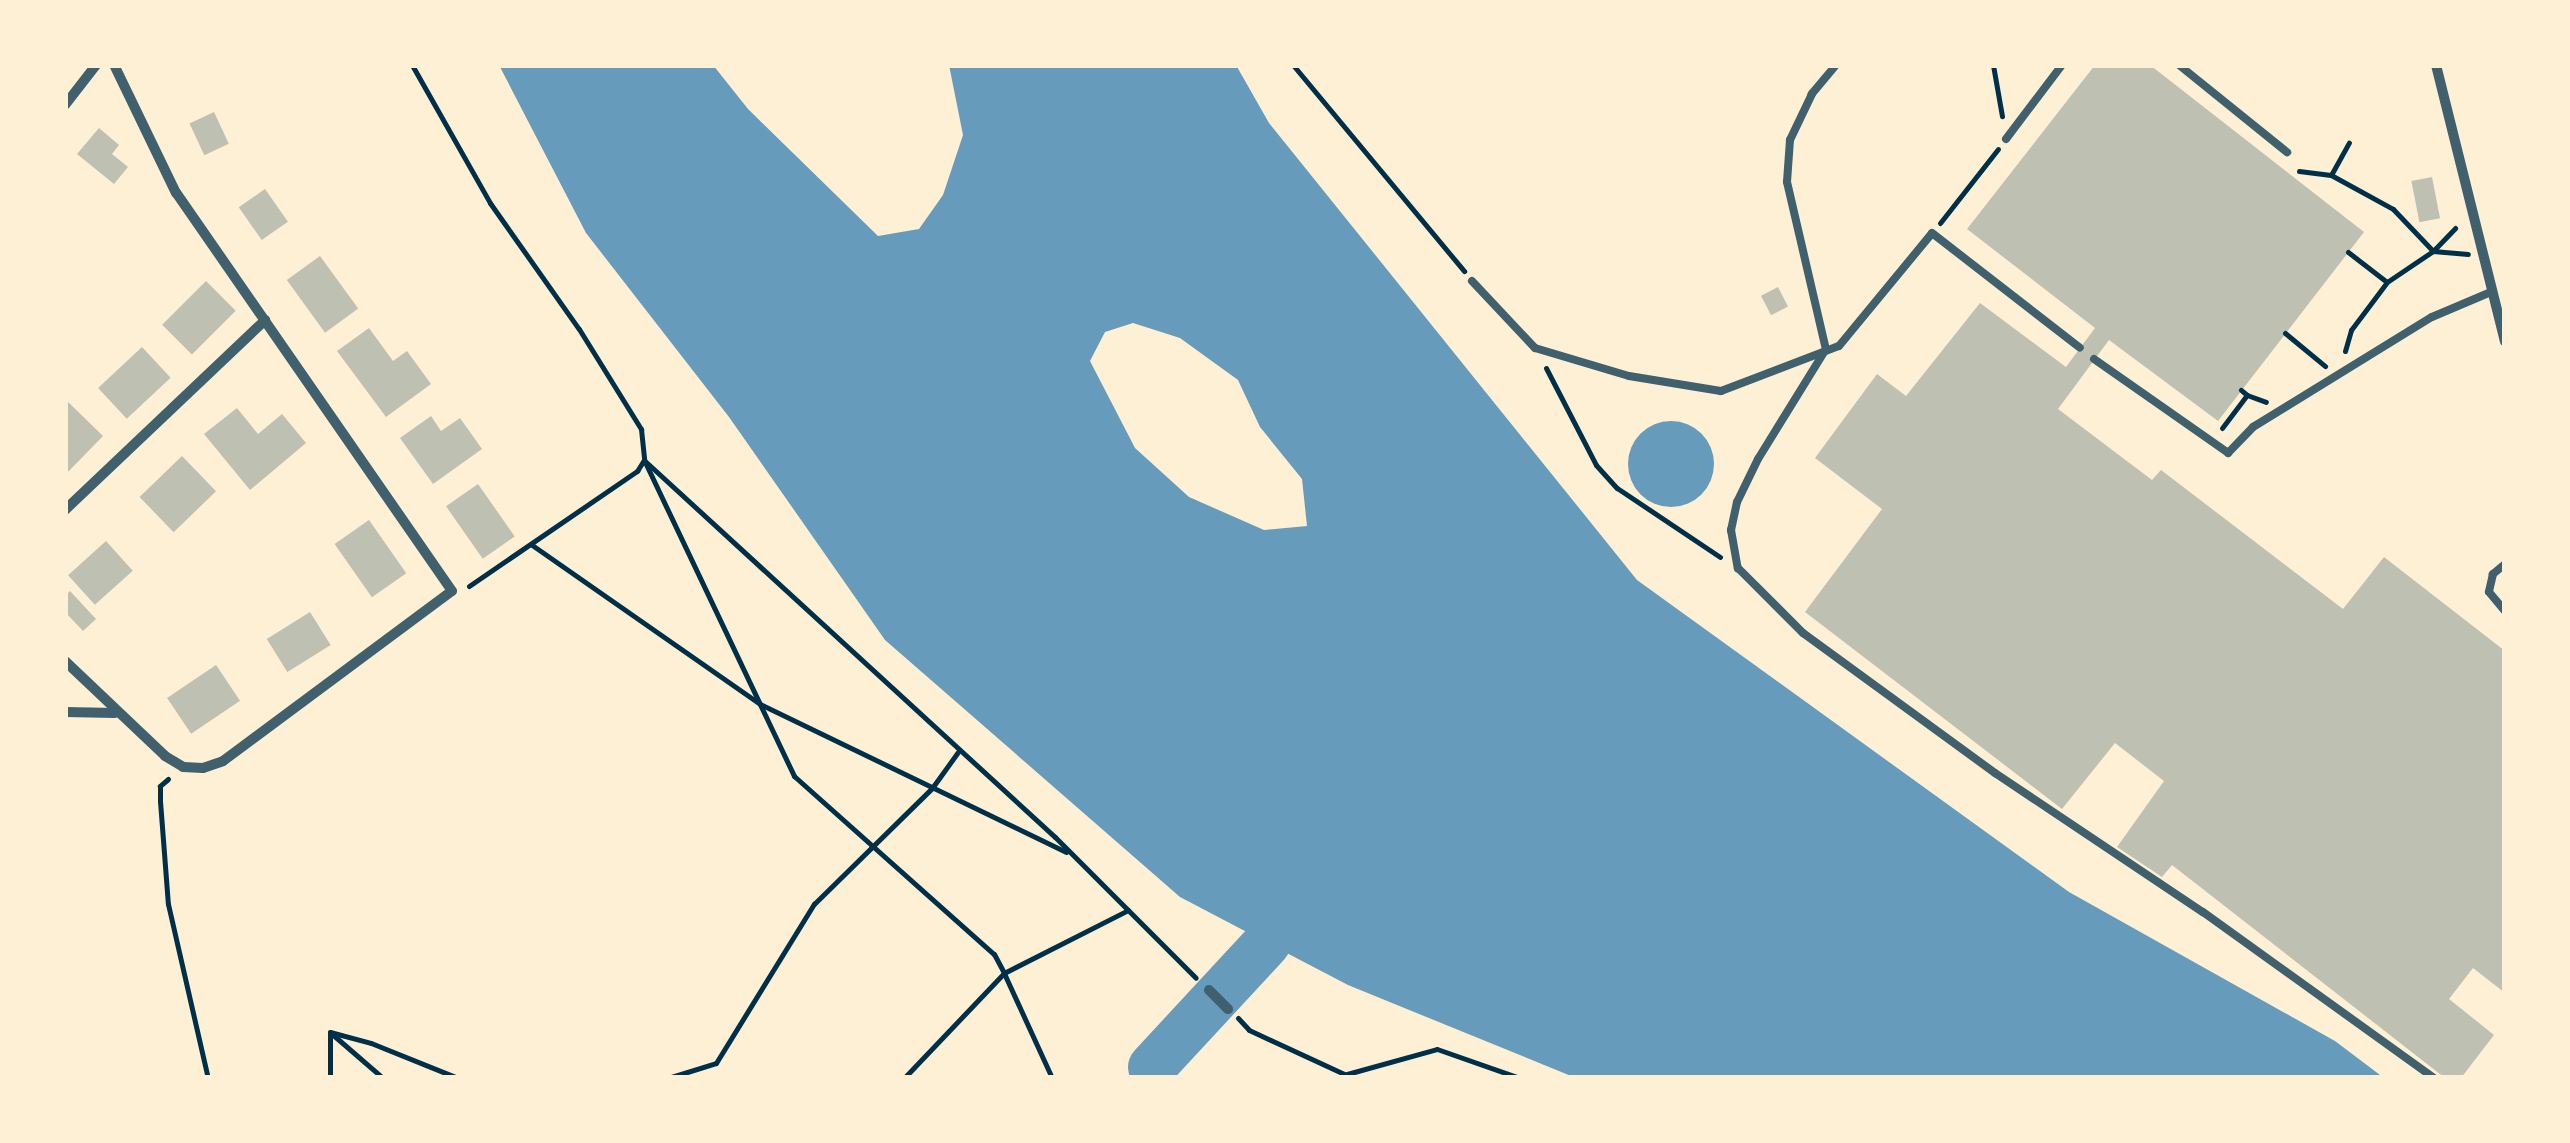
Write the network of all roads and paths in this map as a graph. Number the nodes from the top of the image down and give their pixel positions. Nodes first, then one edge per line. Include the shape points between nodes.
1 (96, 65) edge
2 (114, 65) edge
3 (412, 65) edge
4 (1293, 65) edge
5 (1836, 65) edge
6 (2062, 65) edge
7 (2179, 65) edge
8 (2436, 65) edge
9 (65, 105) edge
10 (2006, 140) dead end
11 (2349, 143) dead end
12 (2287, 152) dead end
13 (2299, 171) dead end
14 (2331, 175) junction
15 (1974, 180) dead end
16 (2455, 228) dead end
17 (1932, 233) junction
18 (2433, 251) junction
19 (2348, 252) dead end
20 (2468, 254) dead end
21 (1472, 280) joint
22 (2386, 282) junction
23 (2491, 292) junction
24 (264, 320) junction
25 (2285, 333) dead end
26 (2505, 342) edge
27 (1536, 348) junction
28 (2080, 348) dead end
29 (1826, 350) junction
30 (2306, 351) dead end
31 (2344, 354) dead end
32 (2094, 358) dead end
33 (2241, 390) dead end
34 (2217, 445) junction
35 (644, 460) junction
36 (65, 510) edge
37 (532, 546) junction
38 (2505, 564) edge
39 (1738, 568) junction
40 (452, 592) junction
41 (2505, 611) edge
42 (65, 661) edge
43 (760, 704) junction
44 (65, 712) edge
45 (115, 714) junction
46 (958, 752) junction
47 (183, 767) junction
48 (932, 788) junction
49 (873, 845) junction
50 (1073, 855) junction
51 (1128, 910) junction
52 (1004, 973) junction
53 (1209, 990) joint
54 (1228, 1009) joint
55 (330, 1032) junction
56 (1350, 1076) edge
57 (208, 1078) edge
58 (330, 1078) edge
59 (383, 1078) edge
60 (458, 1078) edge
61 (668, 1078) edge
62 (904, 1078) edge
63 (1052, 1078) edge
64 (1520, 1078) edge
65 (2434, 1078) edge

1 - 9 street
2 - 24 street via 176,193
3 - 35 path via 490,203 641,428
4 - 21 path
5 - 29 lane via 1812,94 1790,140 1787,182
6 - 10 lane
7 - 12 lane
8 - 23 street
11 - 14 path
13 - 14 path
14 - 18 path via 2393,209
15 - 17 path
16 - 18 path
17 - 28 lane
17 - 29 lane via 1839,346
18 - 20 path
18 - 22 path
19 - 22 path
21 - 27 lane
22 - 31 path via 2351,330
23 - 26 street
23 - 34 lane via 2432,316 2253,426 2228,453
24 - 36 street
24 - 40 street
25 - 30 path
27 - 29 lane via 1629,376 1721,391
27 - 39 path via 1596,466 1617,488
29 - 39 lane via 1737,502 1731,530
32 - 34 lane
33 - 34 path via 2247,395
35 - 37 path
35 - 43 path
35 - 46 path
37 - 40 path
37 - 43 path
38 - 41 lane via 2493,574 2489,592
39 - 65 lane via 1803,633
40 - 47 street via 223,762
42 - 45 street
43 - 48 path
43 - 49 path via 794,776
44 - 45 street
45 - 47 street
46 - 48 path
46 - 50 path
47 - 57 path via 160,786 166,870
48 - 49 path
48 - 50 path
49 - 52 path via 994,954
49 - 61 path via 814,904 716,1064
50 - 51 path
51 - 52 path
51 - 53 path
52 - 62 path
52 - 63 path
53 - 54 street
54 - 56 path via 1249,1030
55 - 58 path
55 - 59 path
55 - 60 path
56 - 64 path via 1437,1049

